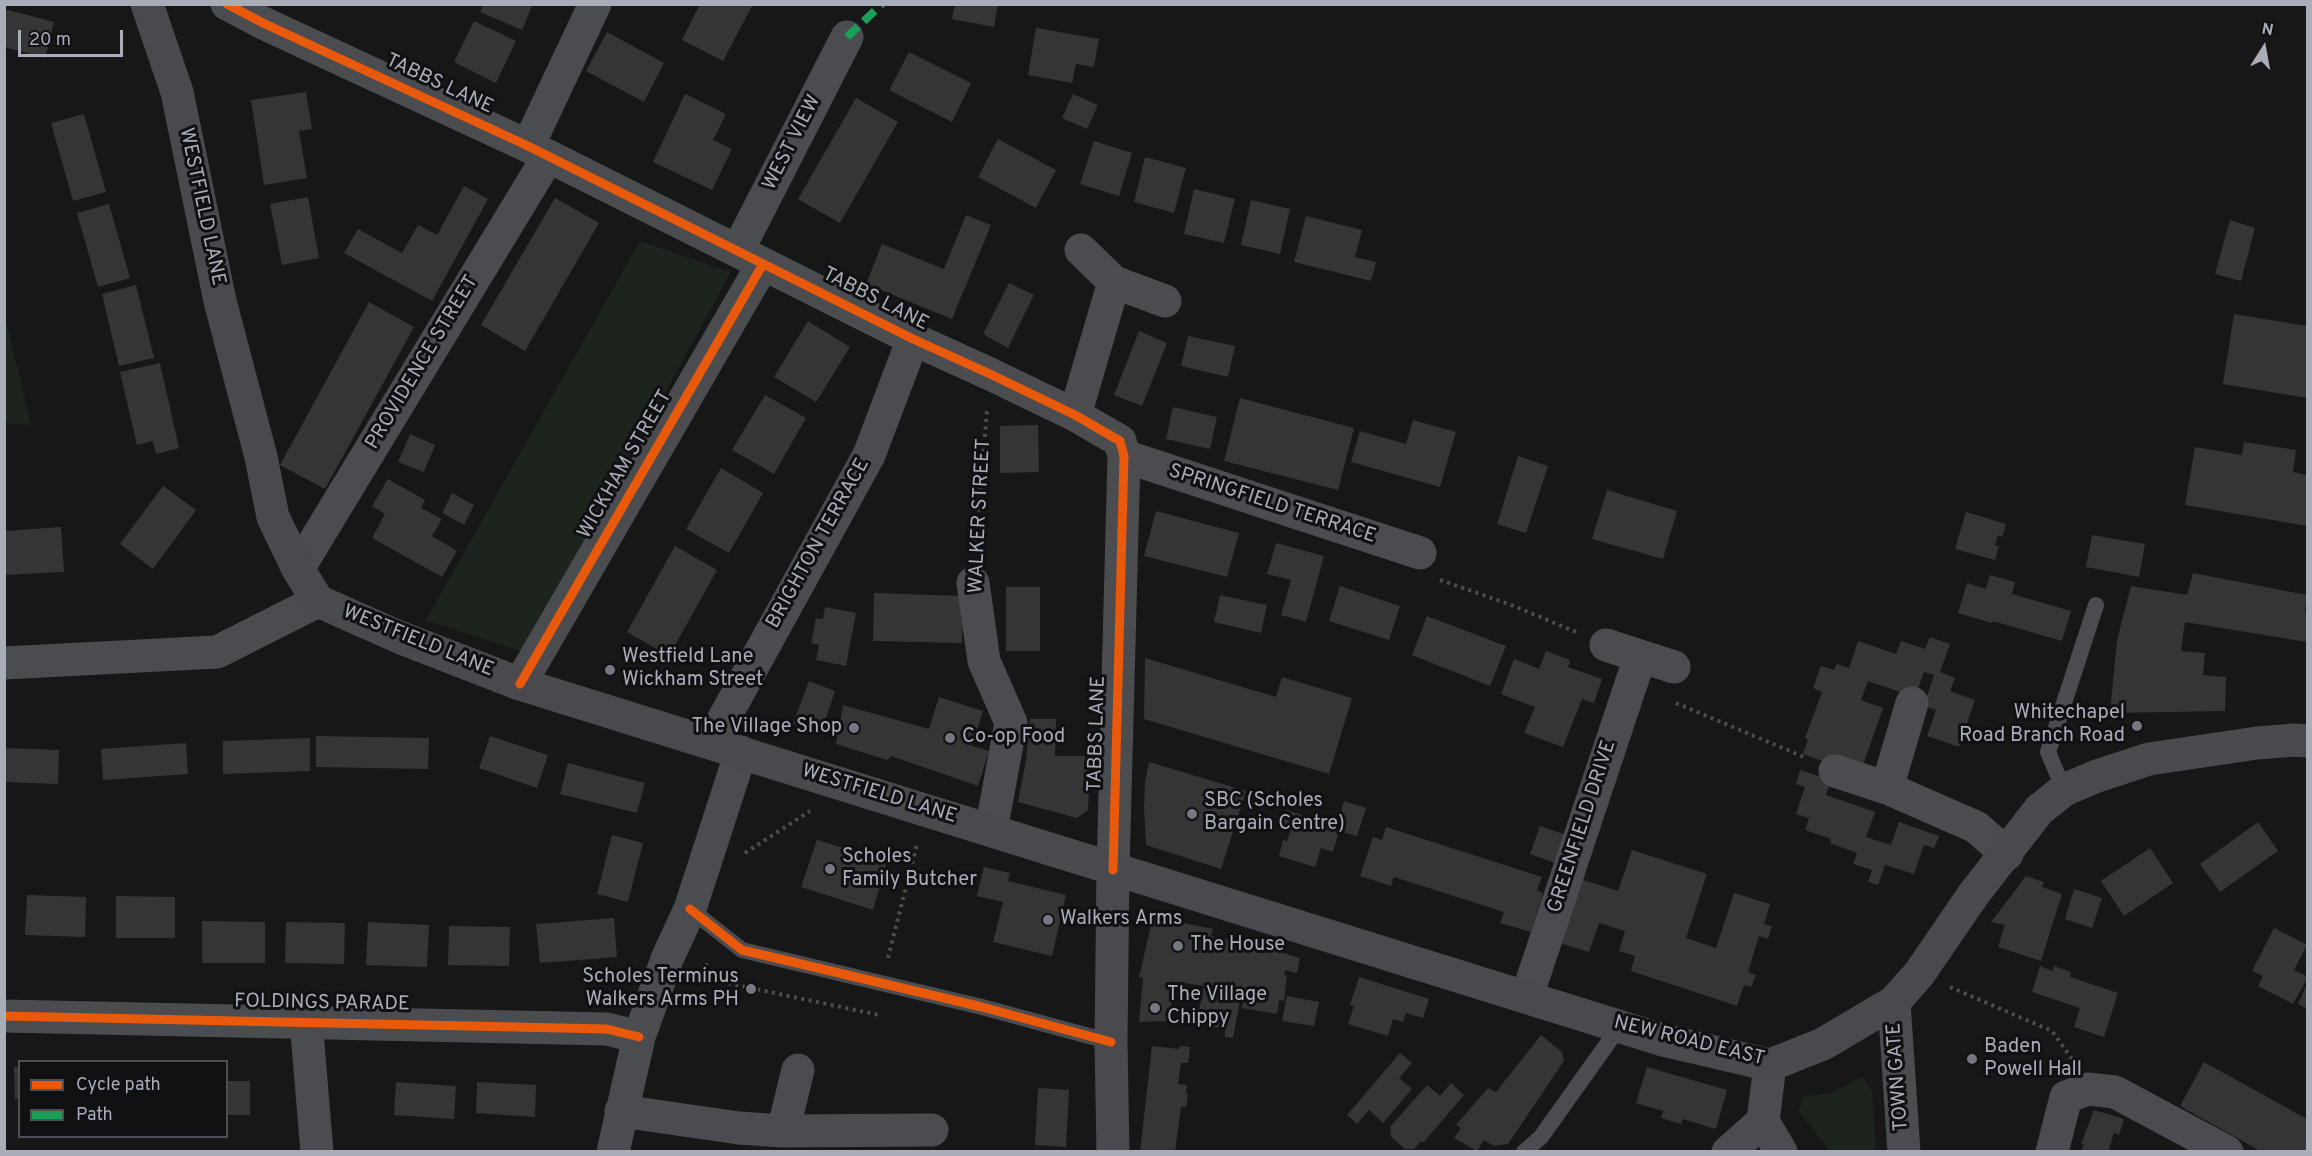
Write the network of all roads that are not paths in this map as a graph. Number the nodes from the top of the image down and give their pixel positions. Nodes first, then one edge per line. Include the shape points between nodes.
1 (147, 4) edge
2 (227, 4) edge
3 (595, 4) edge
4 (265, 14) edge
5 (847, 37) dead end
6 (538, 151) junction
7 (1081, 250) dead end
8 (751, 257) junction
9 (1113, 282) junction
10 (1166, 301) dead end
11 (913, 339) junction
12 (1075, 415) junction
13 (1124, 456) junction
14 (1420, 553) road end
15 (298, 568) junction
16 (973, 583) road end
17 (318, 601) junction
18 (2096, 605) dead end
19 (1606, 645) road end
20 (4, 663) edge
21 (1674, 667) dead end
22 (1635, 670) junction
23 (520, 684) junction
24 (1912, 703) dead end
25 (2307, 741) edge
26 (726, 747) junction
27 (1835, 771) road end
28 (1887, 788) junction
29 (2064, 790) junction
30 (991, 830) junction
31 (2007, 854) junction
32 (1113, 870) junction
33 (690, 909) junction
34 (1527, 996) junction
35 (1894, 1002) junction
36 (4, 1016) edge
37 (306, 1021) junction
38 (1620, 1026) junction
39 (639, 1037) junction
40 (1111, 1042) junction
41 (1770, 1065) junction
42 (798, 1070) dead end
43 (621, 1111) junction
44 (1763, 1121) junction
45 (932, 1130) dead end
46 (783, 1131) junction
47 (316, 1152) edge
48 (613, 1152) edge
49 (1113, 1152) edge
50 (1524, 1152) edge
51 (1728, 1152) edge
52 (1781, 1152) edge
53 (1904, 1152) edge
54 (2052, 1152) edge
55 (2227, 1152) edge

1 - 15 main road, WESTFIELD LANE via 177,92 220,301 273,517
2 - 4 street, TABBS LANE
3 - 6 street, PROVIDENCE STREET
4 - 6 street, TABBS LANE
5 - 8 street, WEST VIEW
6 - 8 street, TABBS LANE
6 - 15 street, PROVIDENCE STREET
7 - 9 street
8 - 11 street, TABBS LANE
8 - 23 street, WICKHAM STREET
9 - 10 street
9 - 12 street
11 - 12 street, TABBS LANE
11 - 26 street, BRIGHTON TERRACE via 869,455
12 - 13 street, TABBS LANE via 1120,441
13 - 14 street, SPRINGFIELD TERRACE
13 - 32 street, TABBS LANE
15 - 17 main road, WESTFIELD LANE
16 - 30 street, WALKER STREET via 984,661 1011,723
17 - 20 street via 217,652
17 - 23 main road, WESTFIELD LANE
18 - 29 lane via 2048,752
19 - 22 street
21 - 22 street
22 - 34 street, GREENFIELD DRIVE
23 - 26 main road, WESTFIELD LANE
24 - 28 street
25 - 29 main road, NEW ROAD EAST via 2257,743 2149,759
26 - 30 main road, WESTFIELD LANE
26 - 33 street, BRIGHTON TERRACE
27 - 28 street
28 - 31 street via 1976,826
29 - 31 main road, NEW ROAD EAST via 2039,810
30 - 32 main road, WESTFIELD LANE
31 - 35 main road, NEW ROAD EAST
32 - 34 main road, NEW ROAD EAST
32 - 40 main road
33 - 39 street, BRIGHTON TERRACE
33 - 40 lane via 742,951 982,1007
34 - 38 main road, NEW ROAD EAST
35 - 41 main road, NEW ROAD EAST via 1823,1044
35 - 53 street, TOWN GATE
36 - 37 street, FOLDINGS PARADE
37 - 39 street, FOLDINGS PARADE via 607,1029
37 - 47 street
38 - 41 main road, NEW ROAD EAST
38 - 50 lane via 1541,1137
39 - 43 street, BRIGHTON TERRACE
40 - 49 main road
41 - 44 street
42 - 46 street
43 - 46 street
43 - 48 street, BRIGHTON TERRACE
44 - 51 street
44 - 52 street
45 - 46 street
54 - 55 street via 2077,1093 2115,1092

